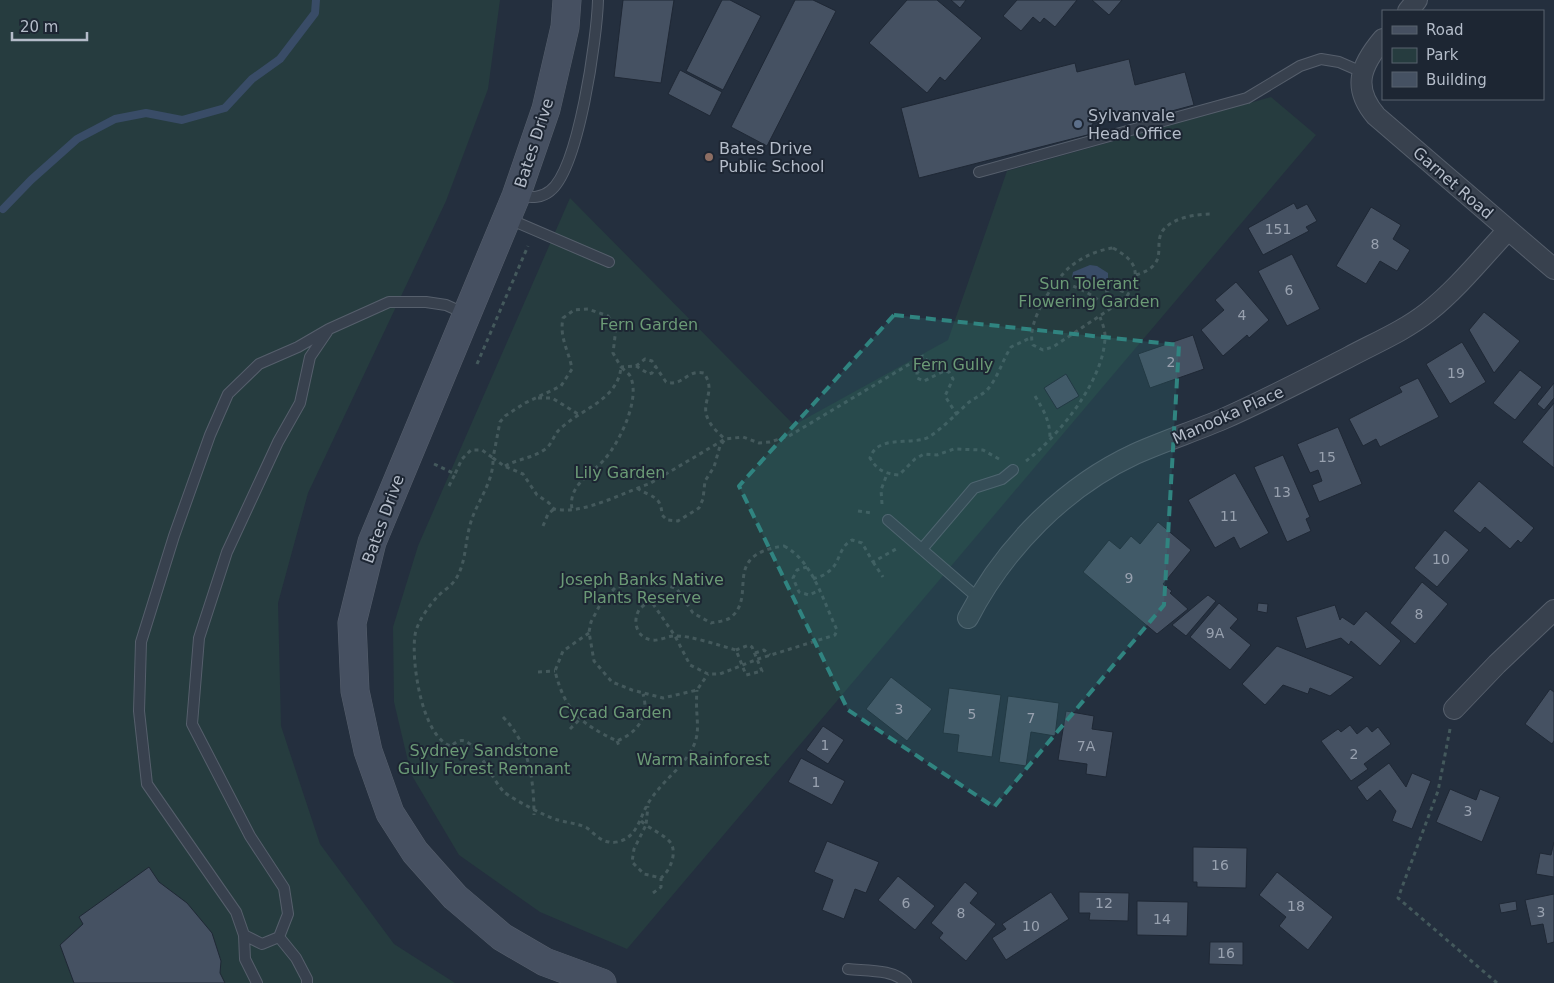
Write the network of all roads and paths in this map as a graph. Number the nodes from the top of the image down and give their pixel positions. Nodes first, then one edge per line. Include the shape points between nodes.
1 (567, 0) edge
2 (598, 0) edge
3 (1382, 42) edge
4 (1361, 81) junction
5 (979, 172) dead end
6 (512, 208) junction
7 (1212, 214) dead end
8 (535, 231) junction
9 (1507, 231) junction
10 (609, 262) dead end
11 (1554, 269) edge
12 (1136, 275) junction
13 (1058, 281) junction
14 (1105, 291) dead end
15 (1129, 294) junction
16 (1111, 310) junction
17 (466, 314) junction
18 (1100, 317) junction
19 (328, 329) junction
20 (1030, 338) junction
21 (477, 365) dead end
22 (636, 366) junction
23 (656, 366) junction
24 (621, 367) junction
25 (1035, 396) dead end
26 (537, 398) junction
27 (578, 414) junction
28 (957, 415) junction
29 (725, 439) junction
30 (1050, 439) junction
31 (438, 455) dead end
32 (493, 458) junction
33 (434, 464) junction
34 (504, 466) junction
35 (1014, 470) junction
36 (430, 473) dead end
37 (455, 474) junction
38 (887, 474) junction
39 (449, 486) dead end
40 (637, 488) junction
41 (572, 509) junction
42 (554, 510) junction
43 (888, 520) joint
44 (543, 526) dead end
45 (912, 540) junction
46 (922, 548) junction
47 (873, 562) junction
48 (807, 567) junction
49 (883, 577) dead end
50 (813, 579) junction
51 (638, 582) junction
52 (818, 591) junction
53 (978, 598) junction
54 (651, 600) junction
55 (1554, 610) edge
56 (968, 618) dead end
57 (589, 632) junction
58 (675, 636) junction
59 (736, 650) junction
60 (755, 653) junction
61 (770, 655) junction
62 (758, 659) junction
63 (742, 664) junction
64 (555, 671) junction
65 (538, 672) dead end
66 (708, 674) junction
67 (697, 690) junction
68 (643, 693) junction
69 (1454, 709) joint
70 (503, 717) dead end
71 (580, 719) junction
72 (570, 729) dead end
73 (617, 741) junction
74 (620, 748) dead end
75 (649, 801) junction
76 (534, 808) junction
77 (534, 815) dead end
78 (641, 821) junction
79 (646, 825) junction
80 (661, 878) junction
81 (653, 893) dead end
82 (244, 936) junction
83 (279, 937) junction
84 (848, 968) dead end
85 (257, 983) edge
86 (307, 983) edge
87 (602, 983) edge
88 (906, 983) edge
89 (1497, 983) edge

1 - 6 main road, Bates Drive via 566,28 546,110
2 - 6 lane via 584,108 565,169 552,190
3 - 4 street
4 - 5 lane via 1339,62 1321,59 1300,66 1247,98
4 - 9 street, Garnet Road via 1365,103 1376,116
6 - 8 lane
6 - 17 main road, Bates Drive
7 - 12 path via 1186,217 1164,229 1154,265 1147,272
8 - 10 lane
8 - 21 path
9 - 11 street, Garnet Road
9 - 53 street, Manooka Place via 1449,293 1403,329 1280,393 1136,454 1086,482 1048,514 998,566
12 - 13 path via 1134,265 1126,255 1113,248 1097,250 1071,266
12 - 15 path
13 - 16 path via 1091,294
13 - 20 path via 1031,328
14 - 15 path via 1114,288
15 - 16 path
16 - 18 path
17 - 19 lane via 446,305 389,302
17 - 87 main road, Bates Drive via 372,542 352,623 355,690 368,751 390,813 438,880 502,937 545,962
18 - 20 path via 1043,350 1033,345
18 - 30 path via 1106,333 1104,350 1094,377
19 - 82 lane via 259,364 228,394 200,462 141,642 139,711 147,784 236,912
19 - 83 lane via 310,357 300,403 278,442 228,552 198,638 192,724 250,836 284,888 288,914
20 - 28 path via 1011,347 986,391
22 - 23 path via 645,359
22 - 23 path via 650,374
22 - 24 path
23 - 29 path via 666,382 673,384 681,382 688,374 704,373 710,387 705,416
24 - 26 path via 614,353 616,328 608,316 588,309 574,310 563,318 561,332 572,370 561,386
24 - 27 path via 620,379 609,394
24 - 41 path via 631,377 634,393 631,408 612,448 574,490 570,499
25 - 30 path via 1050,425
26 - 27 path via 552,398
26 - 32 path via 520,406 500,422
27 - 34 path via 557,432 547,448 532,457
28 - 29 path via 945,396 953,379 949,372 944,371 924,381 917,378 916,373 927,363 922,356 789,436 770,442 743,436
28 - 38 path via 924,439 888,443 872,450 870,458
29 - 40 path
29 - 40 path via 705,481 699,508 678,522 667,520 662,515 662,504 658,499
30 - 35 path
31 - 33 path
32 - 34 path
32 - 37 path via 482,450 471,450
32 - 76 path via 494,471 470,524 465,557 457,579 437,596 415,635 417,676 427,716 436,736 451,746 459,740 466,741 505,793
33 - 36 path
33 - 37 path
34 - 42 path via 523,474 537,495
35 - 38 path via 983,450 965,448 937,455 924,454 915,458 899,475
35 - 46 lane via 1002,479 974,488
37 - 39 path
38 - 43 path via 881,490 883,512
40 - 41 path
41 - 42 path
42 - 44 path via 548,514
43 - 45 lane
45 - 46 lane
45 - 47 path
46 - 53 lane
47 - 49 path
47 - 50 path via 862,543 852,540 844,544 828,573
48 - 50 path
48 - 51 path via 795,551 784,546 772,547 754,556 743,570 738,608 729,619 711,623 693,613 677,589 652,580
48 - 52 path via 797,570 793,578 799,592 809,595
50 - 52 path
51 - 54 path
51 - 57 path via 616,587 602,601
52 - 61 path via 837,630 835,635
53 - 56 street, Manooka Place
54 - 58 path
54 - 58 path via 640,608 636,616 638,632 653,640
55 - 69 street
57 - 64 path via 563,651
57 - 68 path via 594,661 606,677 621,687
58 - 59 path
58 - 66 path via 690,665
59 - 60 path via 749,645
59 - 63 path
60 - 61 path via 764,650
60 - 62 path
61 - 62 path
62 - 63 path
62 - 63 path via 762,671 746,675
63 - 66 path via 720,674
64 - 65 path
64 - 71 path via 565,702
66 - 67 path
67 - 68 path via 663,698
67 - 75 path via 699,724 696,743 688,757
68 - 73 path via 645,712 639,726 629,736
69 - 89 path via 1438,791 1398,898
70 - 76 path via 520,737 525,749 535,788
71 - 72 path
71 - 73 path via 590,728
73 - 74 path
75 - 78 path
75 - 79 path
76 - 77 path
76 - 78 path via 557,820 587,828 610,842 620,842 628,837
78 - 79 path
79 - 80 path via 670,842 673,859
79 - 80 path via 632,862 644,874
80 - 81 path via 661,886
82 - 83 lane via 262,944
82 - 85 lane via 245,959
83 - 86 lane via 296,958
84 - 88 lane via 894,974

